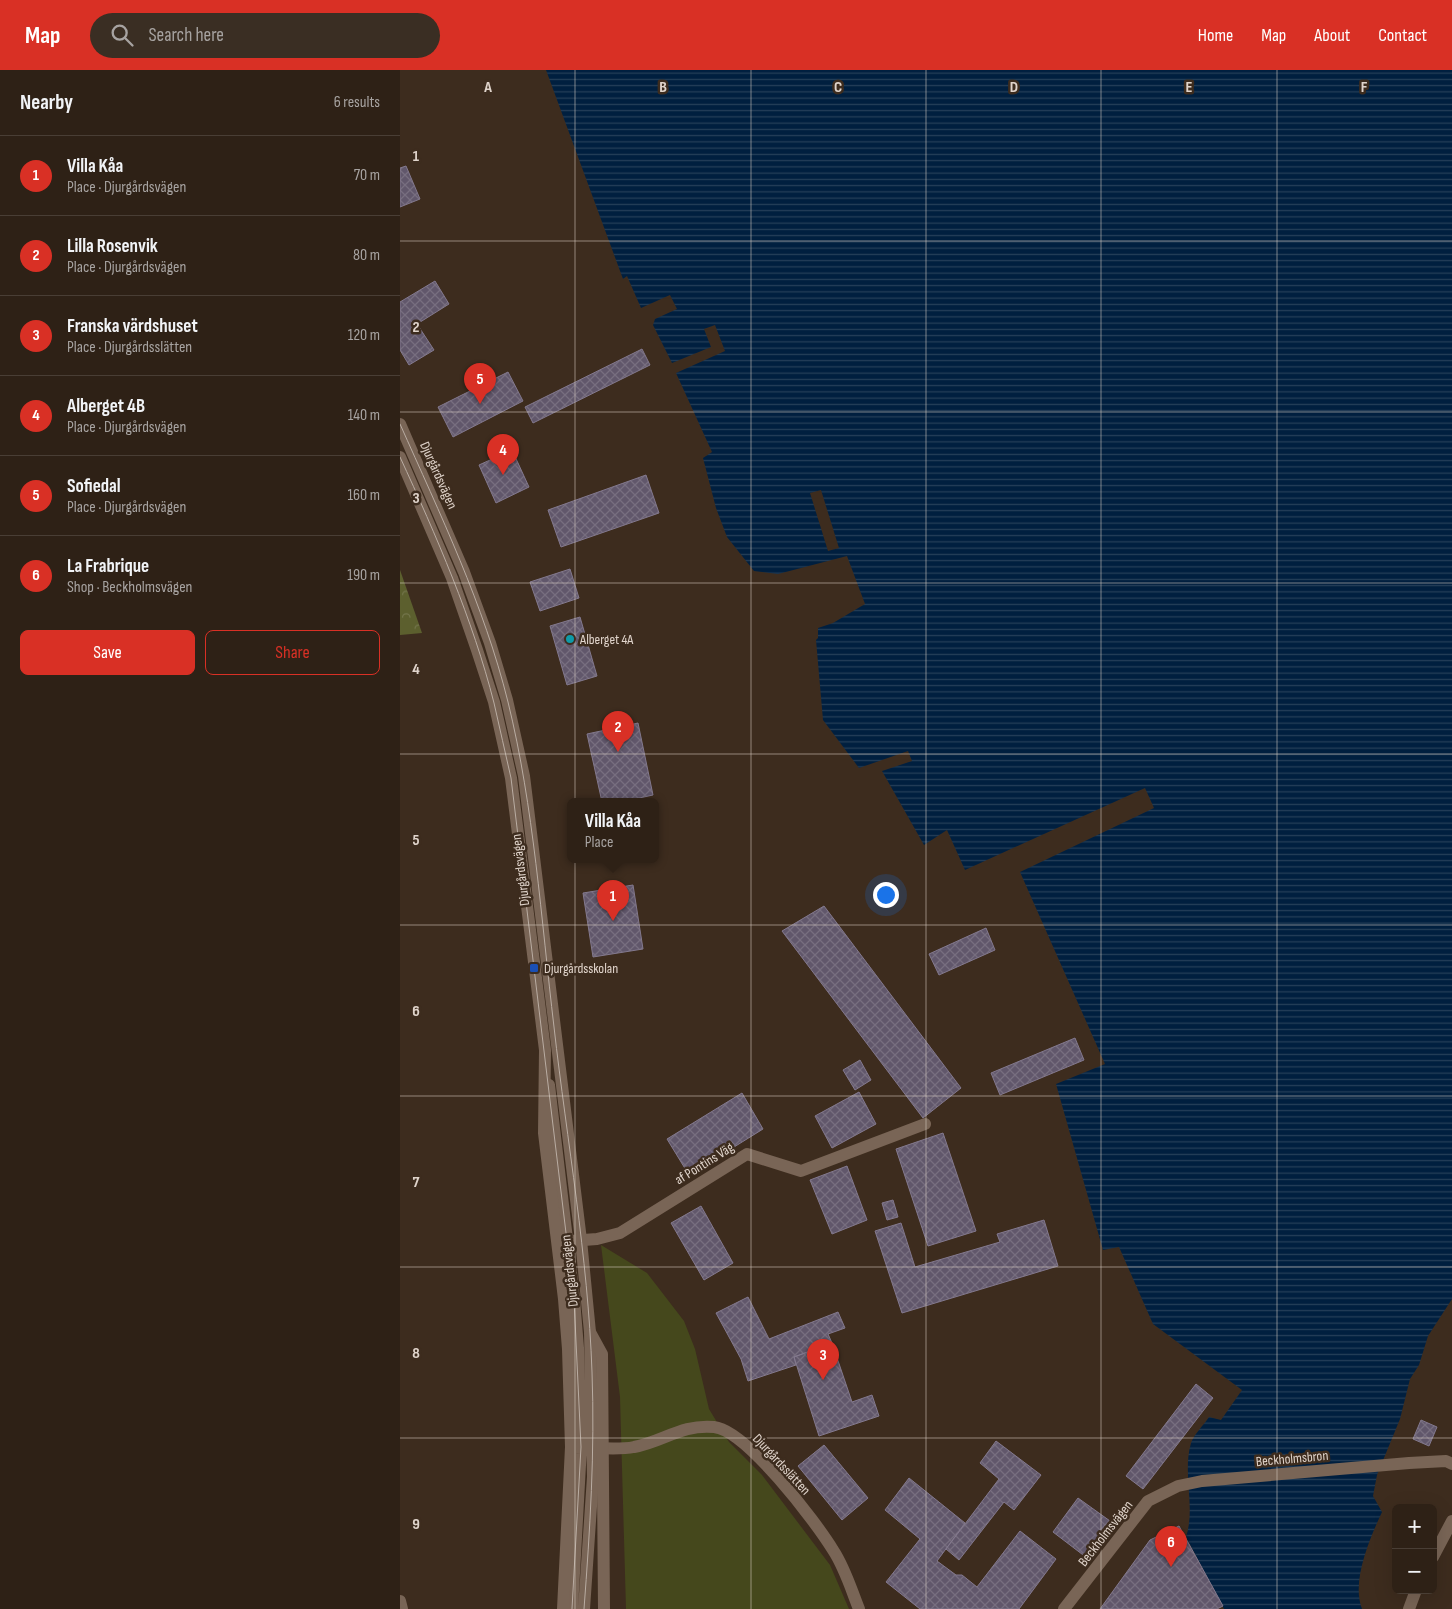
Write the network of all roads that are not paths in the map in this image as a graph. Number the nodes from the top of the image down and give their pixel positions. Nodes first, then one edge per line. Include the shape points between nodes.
1 (400, 424) edge
2 (400, 457) edge
3 (925, 1124) dead end
4 (581, 1240) junction
5 (562, 1242) junction
6 (587, 1447) junction
7 (1452, 1464) edge
8 (1178, 1486) joint
9 (1452, 1521) edge
10 (1437, 1549) edge
11 (1415, 1594) edge
12 (400, 1601) edge
13 (402, 1609) edge
14 (563, 1609) edge
15 (572, 1609) edge
16 (584, 1609) edge
17 (604, 1609) edge
18 (859, 1609) edge
19 (1064, 1609) edge
20 (1409, 1609) edge

1 - 4 street, Djurgårdsvägen via 464,572 490,643 524,776
2 - 5 street, Djurgårdsvägen via 452,578 494,702 511,778 545,1050 544,1133
3 - 4 street, af Pontins Väg via 801,1171 747,1154 620,1233
4 - 5 street, af Pontins Väg
4 - 6 street, Djurgårdsvägen via 590,1332 602,1354
5 - 6 street, Djurgårdsvägen via 567,1339
6 - 14 street, Djurgårdsvägen
6 - 15 street, Djurgårdsvägen
6 - 16 street, Djurgårdsvägen
6 - 17 street, Djurgårdsvägen
6 - 18 street, Djurgårdsslätten via 634,1447 695,1427 716,1427 731,1434 769,1469 828,1543 842,1566
7 - 8 street, Beckholmsbron via 1446,1461 1408,1463 1202,1481
8 - 19 street, Beckholmsvägen via 1148,1502
9 - 10 street
11 - 20 street
12 - 13 street

